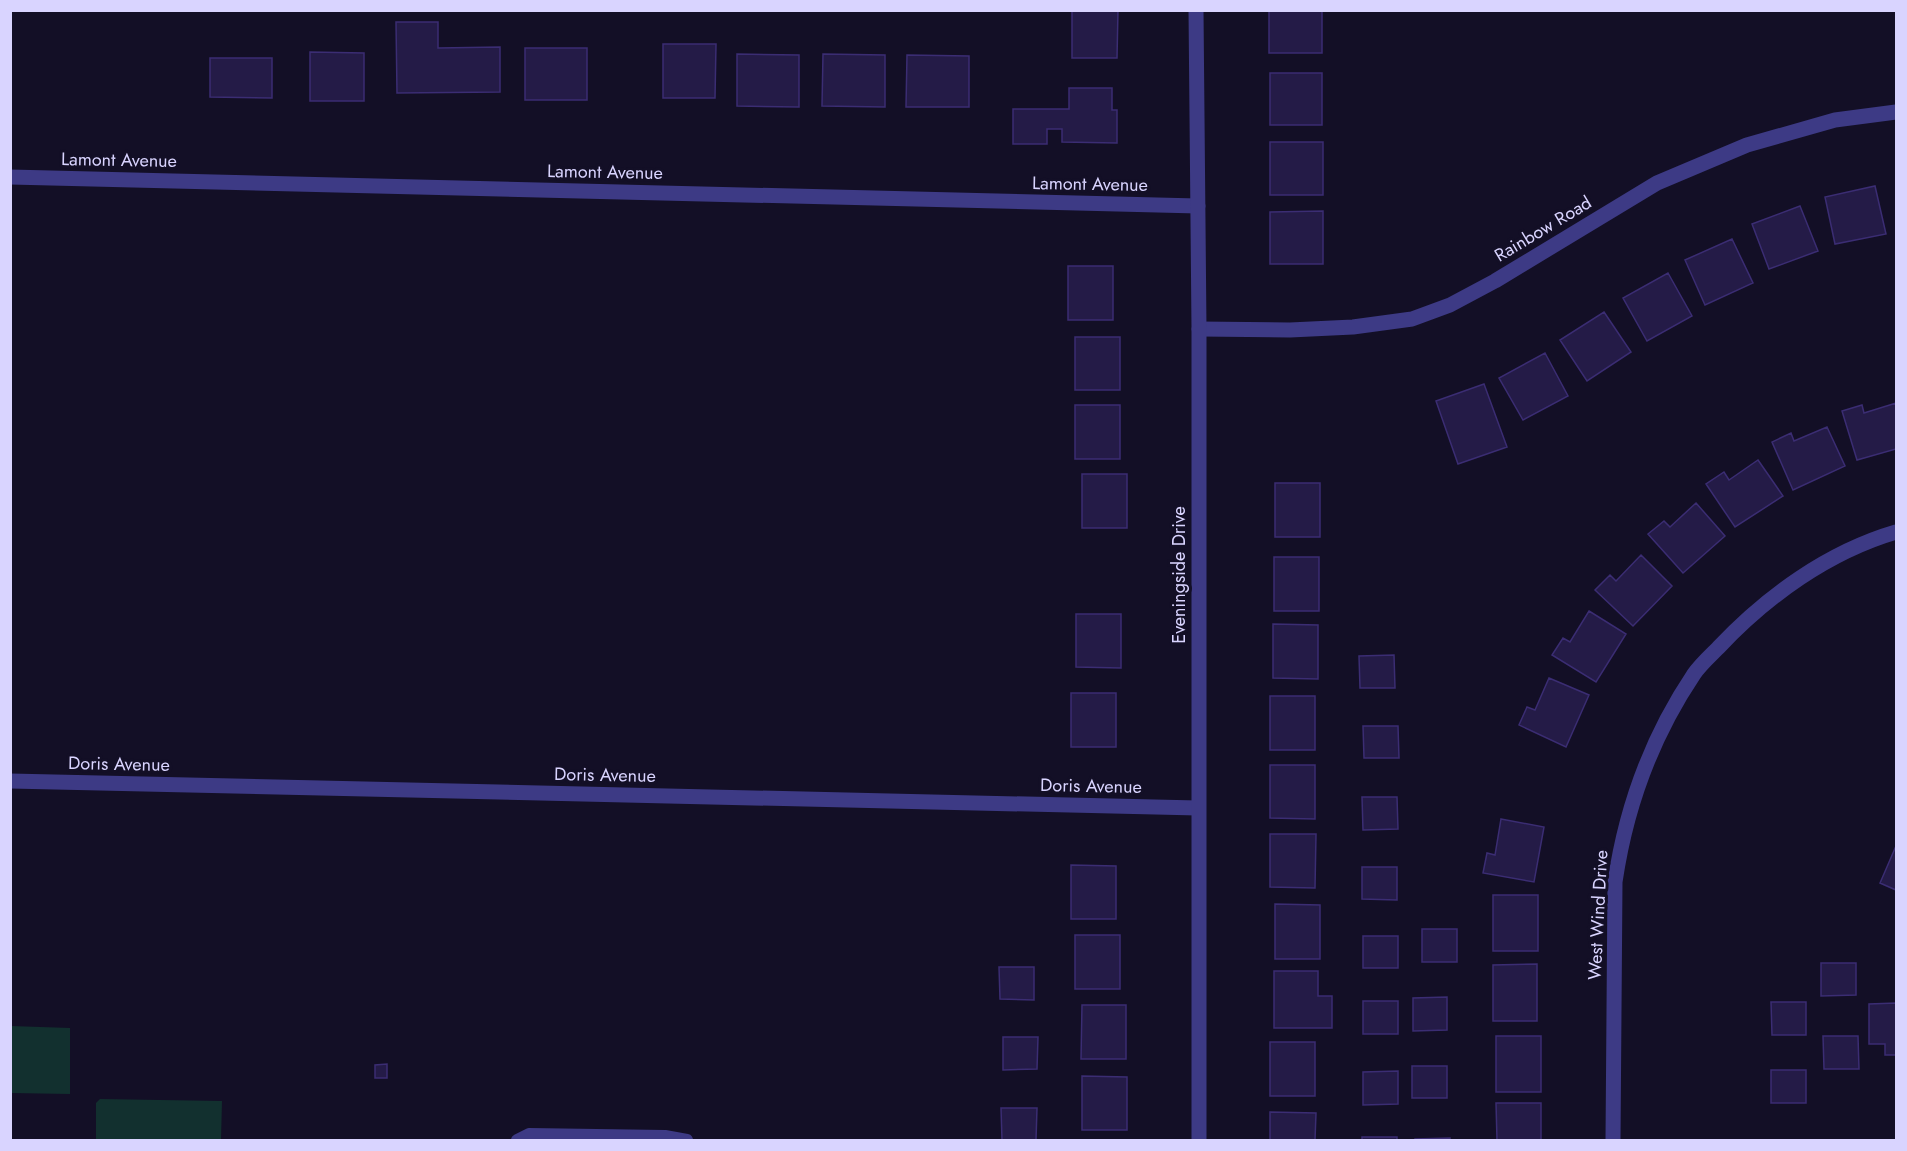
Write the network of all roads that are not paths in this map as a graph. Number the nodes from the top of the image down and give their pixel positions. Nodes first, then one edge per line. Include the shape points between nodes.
1 (1196, 10) edge
2 (1896, 112) edge
3 (10, 177) edge
4 (1198, 207) junction
5 (1199, 329) junction
6 (1896, 532) edge
7 (10, 781) edge
8 (1198, 808) junction
9 (517, 1140) edge
10 (687, 1140) edge
11 (1199, 1140) edge
12 (1613, 1140) edge

1 - 4 street, Eveningside Drive
2 - 5 street, Rainbow Road via 1835,120 1758,142 1657,183 1495,281 1450,305 1412,319 1300,330
3 - 4 street, Lamont Avenue
4 - 5 street, Eveningside Drive
5 - 8 street, Eveningside Drive
6 - 12 street, West Wind Drive via 1810,570 1738,627 1695,673 1660,731 1636,787 1615,882
7 - 8 street, Doris Avenue
8 - 11 street, Eveningside Drive
9 - 10 lane via 529,1134 665,1136

